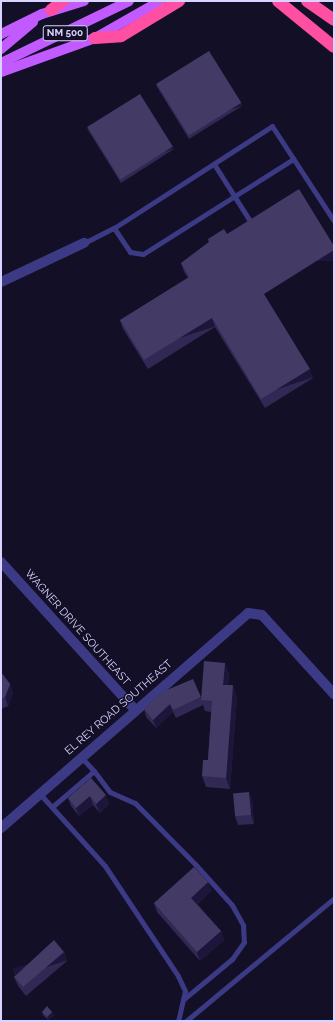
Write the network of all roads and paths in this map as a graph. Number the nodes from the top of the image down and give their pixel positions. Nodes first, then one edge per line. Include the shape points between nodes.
1 (63, 1) edge
2 (84, 1) edge
3 (128, 1) edge
4 (160, 1) edge
5 (179, 1) edge
6 (278, 1) edge
7 (307, 1) edge
8 (46, 12) junction
9 (334, 20) edge
10 (1, 34) edge
11 (95, 38) junction
12 (334, 47) edge
13 (1, 49) edge
14 (1, 64) edge
15 (1, 72) edge
16 (293, 159) junction
17 (214, 164) junction
18 (235, 197) junction
19 (250, 221) edge
20 (334, 221) edge
21 (114, 228) junction
22 (84, 243) joint
23 (1, 282) edge
24 (1, 562) edge
25 (334, 694) edge
26 (135, 710) junction
27 (82, 758) junction
28 (94, 771) junction
29 (40, 794) junction
30 (52, 807) junction
31 (1, 828) edge
32 (334, 898) edge
33 (184, 1000) junction
34 (178, 1021) edge
35 (186, 1021) edge

1 - 8 highway
2 - 8 main road, NM 500
3 - 14 main road, NM 500
4 - 11 main road
5 - 11 highway via 121,36
6 - 12 highway via 306,27
7 - 9 highway
8 - 10 main road, NM 500
8 - 13 main road
11 - 15 main road
16 - 17 lane via 272,126
16 - 18 lane
16 - 20 lane
17 - 18 lane
17 - 21 lane
18 - 19 lane
18 - 21 lane via 143,254 130,252
21 - 22 lane
22 - 23 street
24 - 26 street, WAGNER DRIVE SOUTHEAST
25 - 26 street, EL REY ROAD SOUTHEAST via 256,612 245,614
26 - 27 street, EL REY ROAD SOUTHEAST
27 - 28 lane
27 - 29 street, EL REY ROAD SOUTHEAST
28 - 30 lane
28 - 33 lane via 110,792 135,803 196,864 232,905 243,924 244,942 232,959
29 - 30 lane
29 - 31 street, EL REY ROAD SOUTHEAST
30 - 33 lane via 116,882 178,976 185,991
32 - 35 lane
33 - 34 lane

